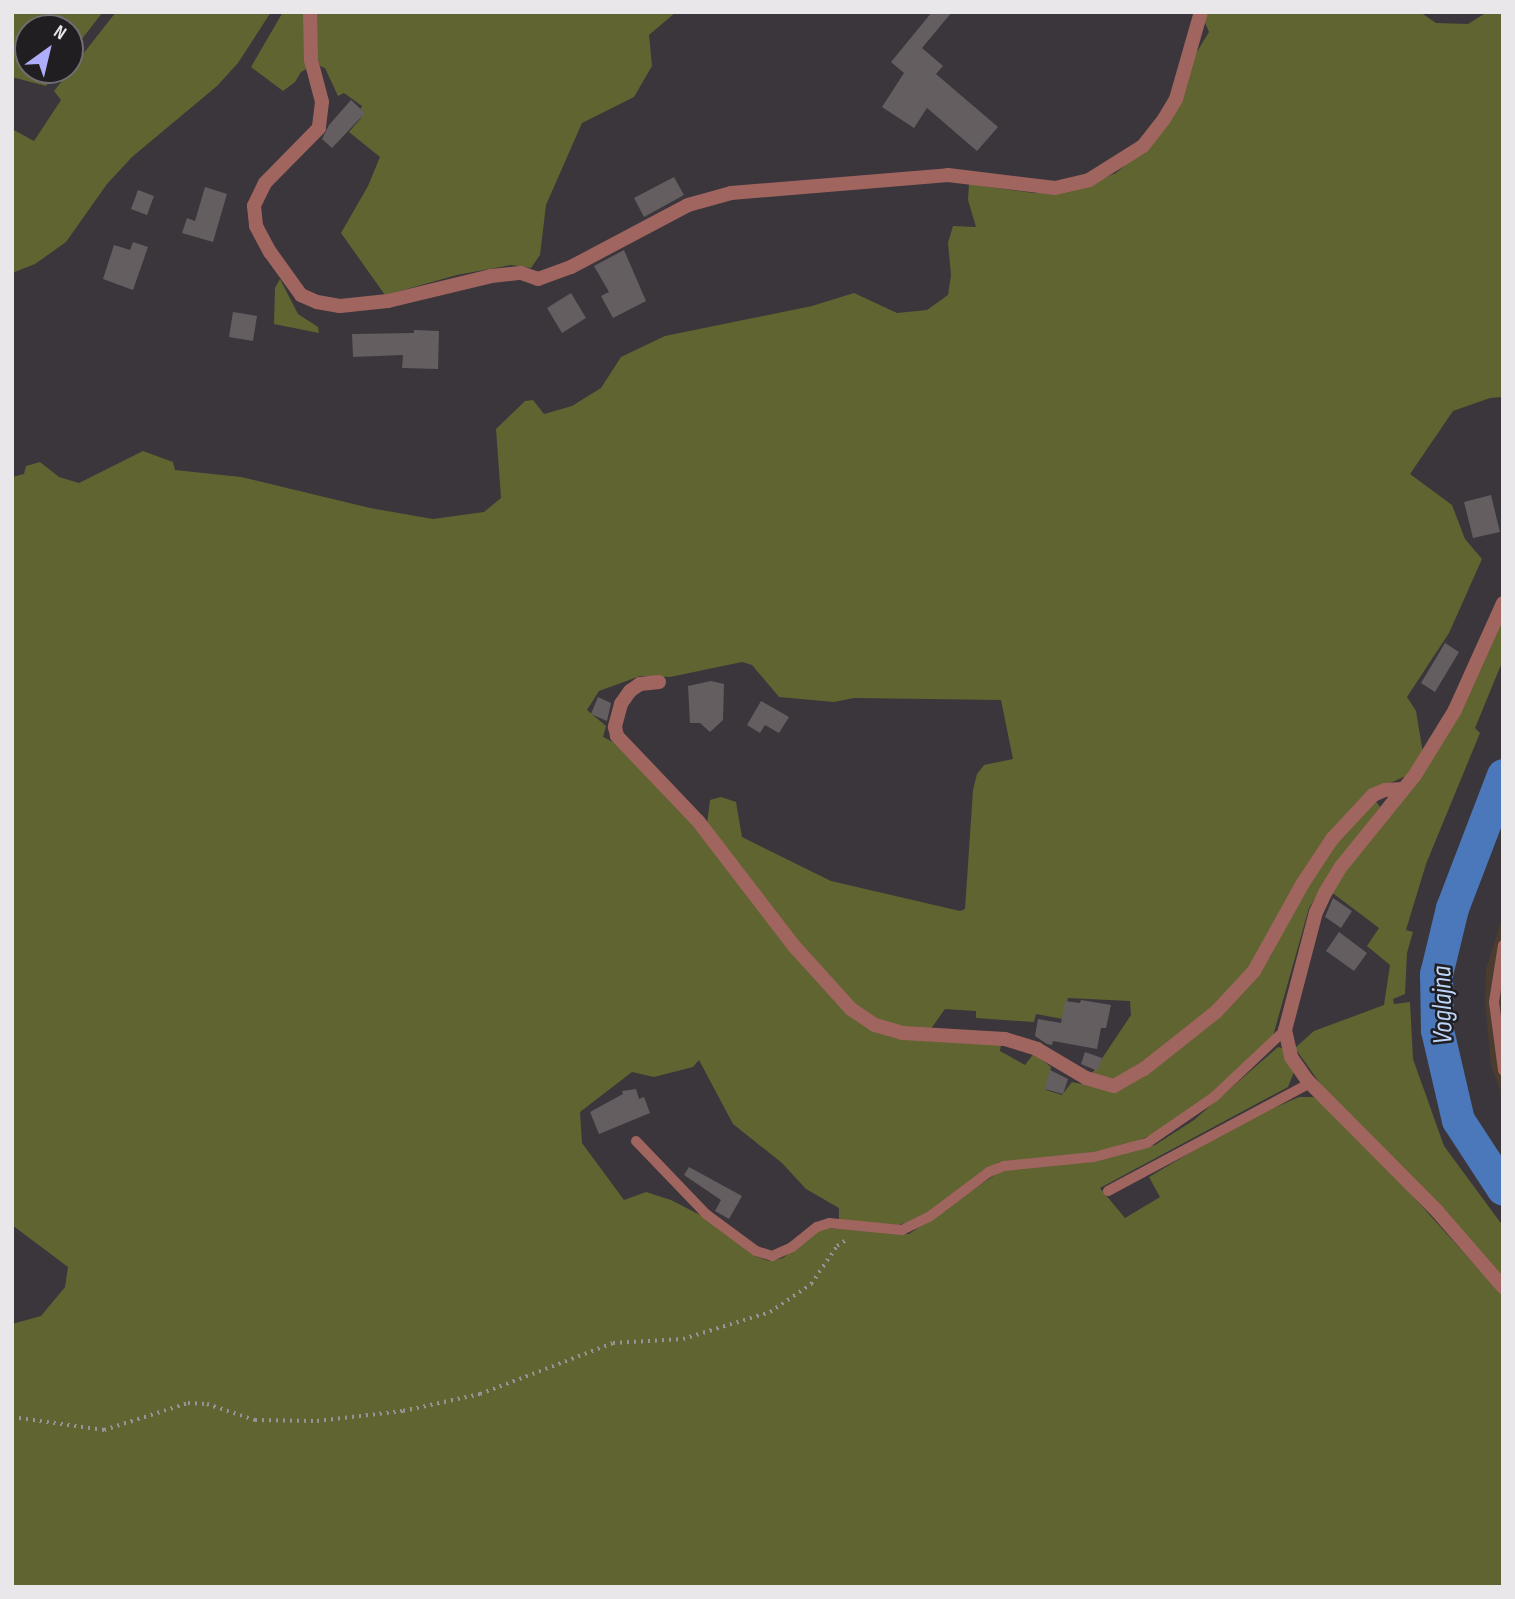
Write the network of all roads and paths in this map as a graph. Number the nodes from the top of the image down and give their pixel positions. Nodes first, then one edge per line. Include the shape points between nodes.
1 (310, 12) edge
2 (1201, 12) edge
3 (1503, 603) edge
4 (659, 682) dead end
5 (1403, 789) junction
6 (1502, 953) edge
7 (1285, 1030) junction
8 (1503, 1070) edge
9 (1310, 1083) junction
10 (636, 1141) dead end
11 (1108, 1191) dead end
12 (866, 1228) junction
13 (1503, 1287) edge
14 (12, 1417) edge

1 - 2 street via 311,60 322,102 319,128 265,183 254,206 256,226 301,295 340,306 388,301 491,276 521,273 538,279 571,267 688,205 731,193 948,175 1055,188 1089,180 1143,146 1164,120 1176,99
3 - 5 street via 1455,710
4 - 5 street via 640,684 630,691 621,704 617,736 698,821 794,946 851,1009 875,1025 903,1033 1006,1039 1037,1049 1086,1078 1114,1086 1144,1069 1216,1012 1254,971 1332,839 1373,795
5 - 7 street via 1340,868 1316,912
6 - 8 lane via 1494,1002
7 - 9 street via 1291,1057
7 - 12 lane via 1214,1097 1147,1143 1094,1157 1004,1167 989,1172 929,1217 902,1230
9 - 11 lane
9 - 13 street via 1437,1211
10 - 12 lane via 706,1214 756,1251 772,1256 829,1223
12 - 14 path via 837,1246 811,1284 770,1312 683,1339 612,1343 480,1394 403,1411 317,1421 254,1420 197,1404 104,1430

